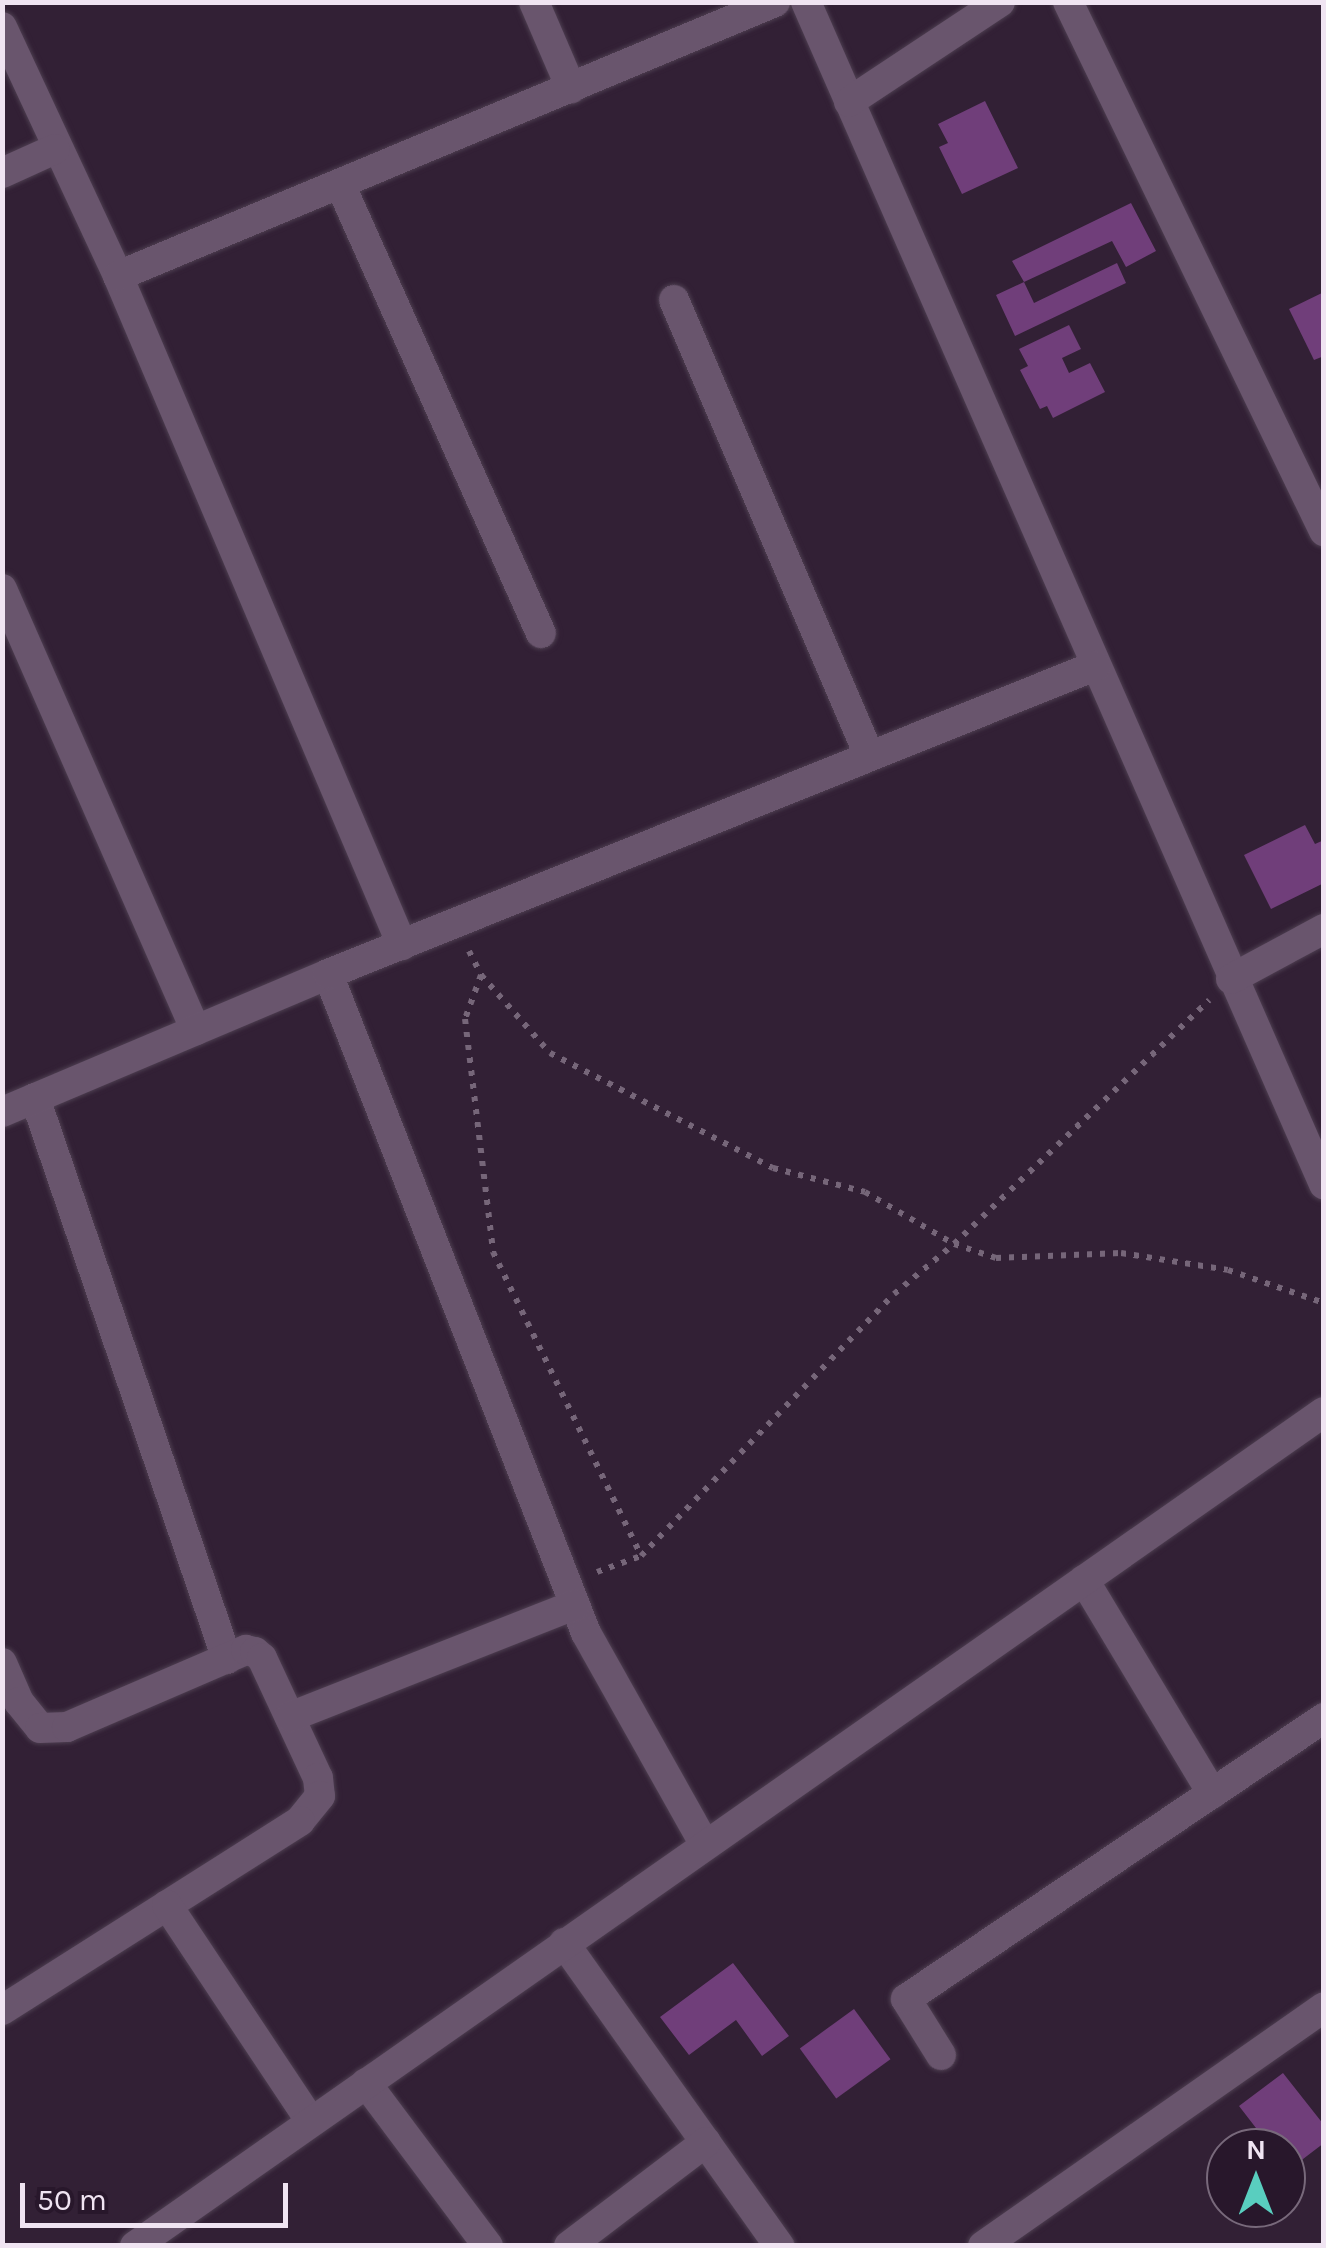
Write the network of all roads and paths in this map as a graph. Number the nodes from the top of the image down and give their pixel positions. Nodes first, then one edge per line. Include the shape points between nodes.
1 (534, 2) edge
2 (775, 2) edge
3 (806, 2) edge
4 (1000, 2) edge
5 (1068, 2) edge
6 (2, 28) edge
7 (571, 88) junction
8 (849, 102) junction
9 (55, 149) junction
10 (2, 172) edge
11 (340, 184) junction
12 (118, 276) junction
13 (674, 300) dead end
14 (1324, 531) edge
15 (2, 589) edge
16 (542, 633) dead end
17 (1095, 666) junction
18 (869, 756) junction
19 (454, 924) junction
20 (1324, 929) edge
21 (402, 945) junction
22 (328, 974) junction
23 (481, 975) junction
24 (1231, 978) junction
25 (196, 1030) junction
26 (35, 1098) junction
27 (2, 1112) edge
28 (1324, 1184) edge
29 (954, 1244) junction
30 (1324, 1303) edge
31 (1324, 1412) edge
32 (641, 1556) junction
33 (1084, 1580) junction
34 (571, 1594) junction
35 (227, 1658) junction
36 (2, 1663) edge
37 (290, 1718) junction
38 (1324, 1718) edge
39 (1212, 1794) junction
40 (705, 1845) junction
41 (167, 1906) junction
42 (564, 1943) junction
43 (1324, 2007) edge
44 (2, 2010) edge
45 (941, 2055) dead end
46 (366, 2083) junction
47 (311, 2122) junction
48 (706, 2142) junction
49 (136, 2246) edge
50 (488, 2246) edge
51 (568, 2246) edge
52 (779, 2246) edge
53 (983, 2246) edge

1 - 7 street
2 - 7 street
3 - 8 street
4 - 8 street
5 - 14 street
6 - 9 street
7 - 11 street
8 - 17 street
9 - 10 street
9 - 12 street
11 - 12 street
11 - 16 street
12 - 21 street
13 - 18 street
15 - 25 street
17 - 18 street
17 - 24 street
18 - 19 street
19 - 21 street
19 - 23 path
20 - 24 street
21 - 22 street
22 - 25 street
22 - 34 street
23 - 29 path via 550,1053 774,1168 864,1192
23 - 32 path via 466,1019 493,1252
24 - 28 street
24 - 29 path
25 - 26 street
26 - 27 street
26 - 35 street
29 - 30 path via 996,1258 1121,1252 1228,1270
29 - 32 path via 894,1294
31 - 33 street
32 - 34 path
33 - 39 street
33 - 40 street
34 - 37 street
34 - 40 street via 586,1633
35 - 36 street via 67,1727 40,1728 19,1702
35 - 37 street via 246,1650 262,1658
37 - 41 street via 320,1796 300,1820
38 - 39 street
39 - 45 street via 906,1999
40 - 42 street
41 - 44 street
41 - 47 street
42 - 46 street
42 - 48 street
43 - 53 street
46 - 47 street
46 - 50 street
47 - 49 street
48 - 51 street
48 - 52 street

